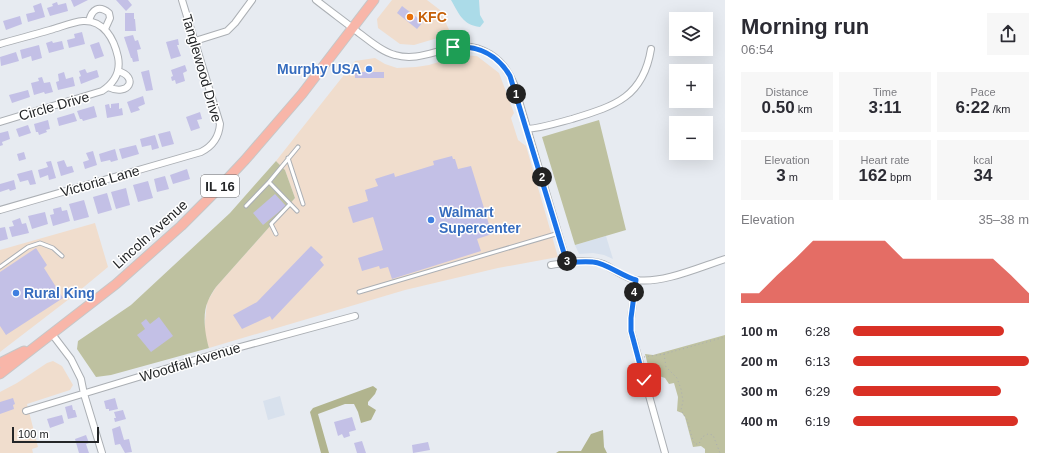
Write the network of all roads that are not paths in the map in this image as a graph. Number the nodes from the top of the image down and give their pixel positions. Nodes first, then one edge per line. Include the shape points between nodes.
1 (182, 0) edge
2 (252, 0) edge
3 (316, 0) edge
4 (374, 0) edge
5 (89, 21) junction
6 (353, 28) junction
7 (105, 29) junction
8 (195, 41) junction
9 (0, 44) edge
10 (651, 49) dead end
11 (118, 71) junction
12 (108, 88) junction
13 (0, 122) edge
14 (526, 129) junction
15 (298, 147) dead end
16 (201, 152) joint
17 (288, 158) junction
18 (269, 182) junction
19 (290, 204) junction
20 (303, 204) dead end
21 (246, 206) dead end
22 (0, 210) edge
23 (297, 211) dead end
24 (559, 233) junction
25 (276, 234) dead end
26 (62, 256) dead end
27 (725, 259) edge
28 (567, 263) junction
29 (551, 266) dead end
30 (0, 267) edge
31 (636, 280) junction
32 (359, 292) dead end
33 (355, 316) dead end
34 (52, 334) junction
35 (38, 344) junction
36 (0, 363) edge
37 (0, 374) edge
38 (84, 394) junction
39 (26, 411) dead end
40 (102, 453) edge
41 (665, 453) edge

1 - 8 street, Tanglewood Drive
2 - 8 street via 227,31
3 - 6 street
4 - 6 main road, Lincoln Avenue / IL 16
5 - 7 street
5 - 7 street via 94,11 104,9 110,18
5 - 9 street via 75,22
6 - 14 street via 386,52 404,57 462,46 488,53 500,62 510,76
6 - 34 main road, Lincoln Avenue / IL 16 via 280,121 214,193 143,260
7 - 11 street via 111,36 118,58
8 - 16 street, Tanglewood Drive via 220,124 215,141
10 - 14 street via 649,63 638,83 619,102 599,111
11 - 12 street, Circle Drive
11 - 12 street, Circle Drive via 128,77 128,86 118,91
12 - 13 street, Circle Drive via 96,94
14 - 24 street
15 - 17 lane
16 - 22 street, Victoria Lane
17 - 18 lane
17 - 20 lane
18 - 19 lane
18 - 21 lane
19 - 23 lane
19 - 25 lane via 271,224
24 - 28 street
24 - 32 lane
26 - 30 lane via 53,248 40,243 28,247
27 - 31 street via 668,277
28 - 29 street
28 - 31 street via 603,264
31 - 41 street via 631,331
33 - 38 street, Woodfall Avenue via 218,353
34 - 35 main road, Lincoln Avenue / IL 16
34 - 38 street via 76,369 83,384
35 - 36 main road, Lincoln Avenue / IL 16
35 - 37 main road, Lincoln Avenue / IL 16
38 - 39 street, Woodfall Avenue
38 - 40 street

